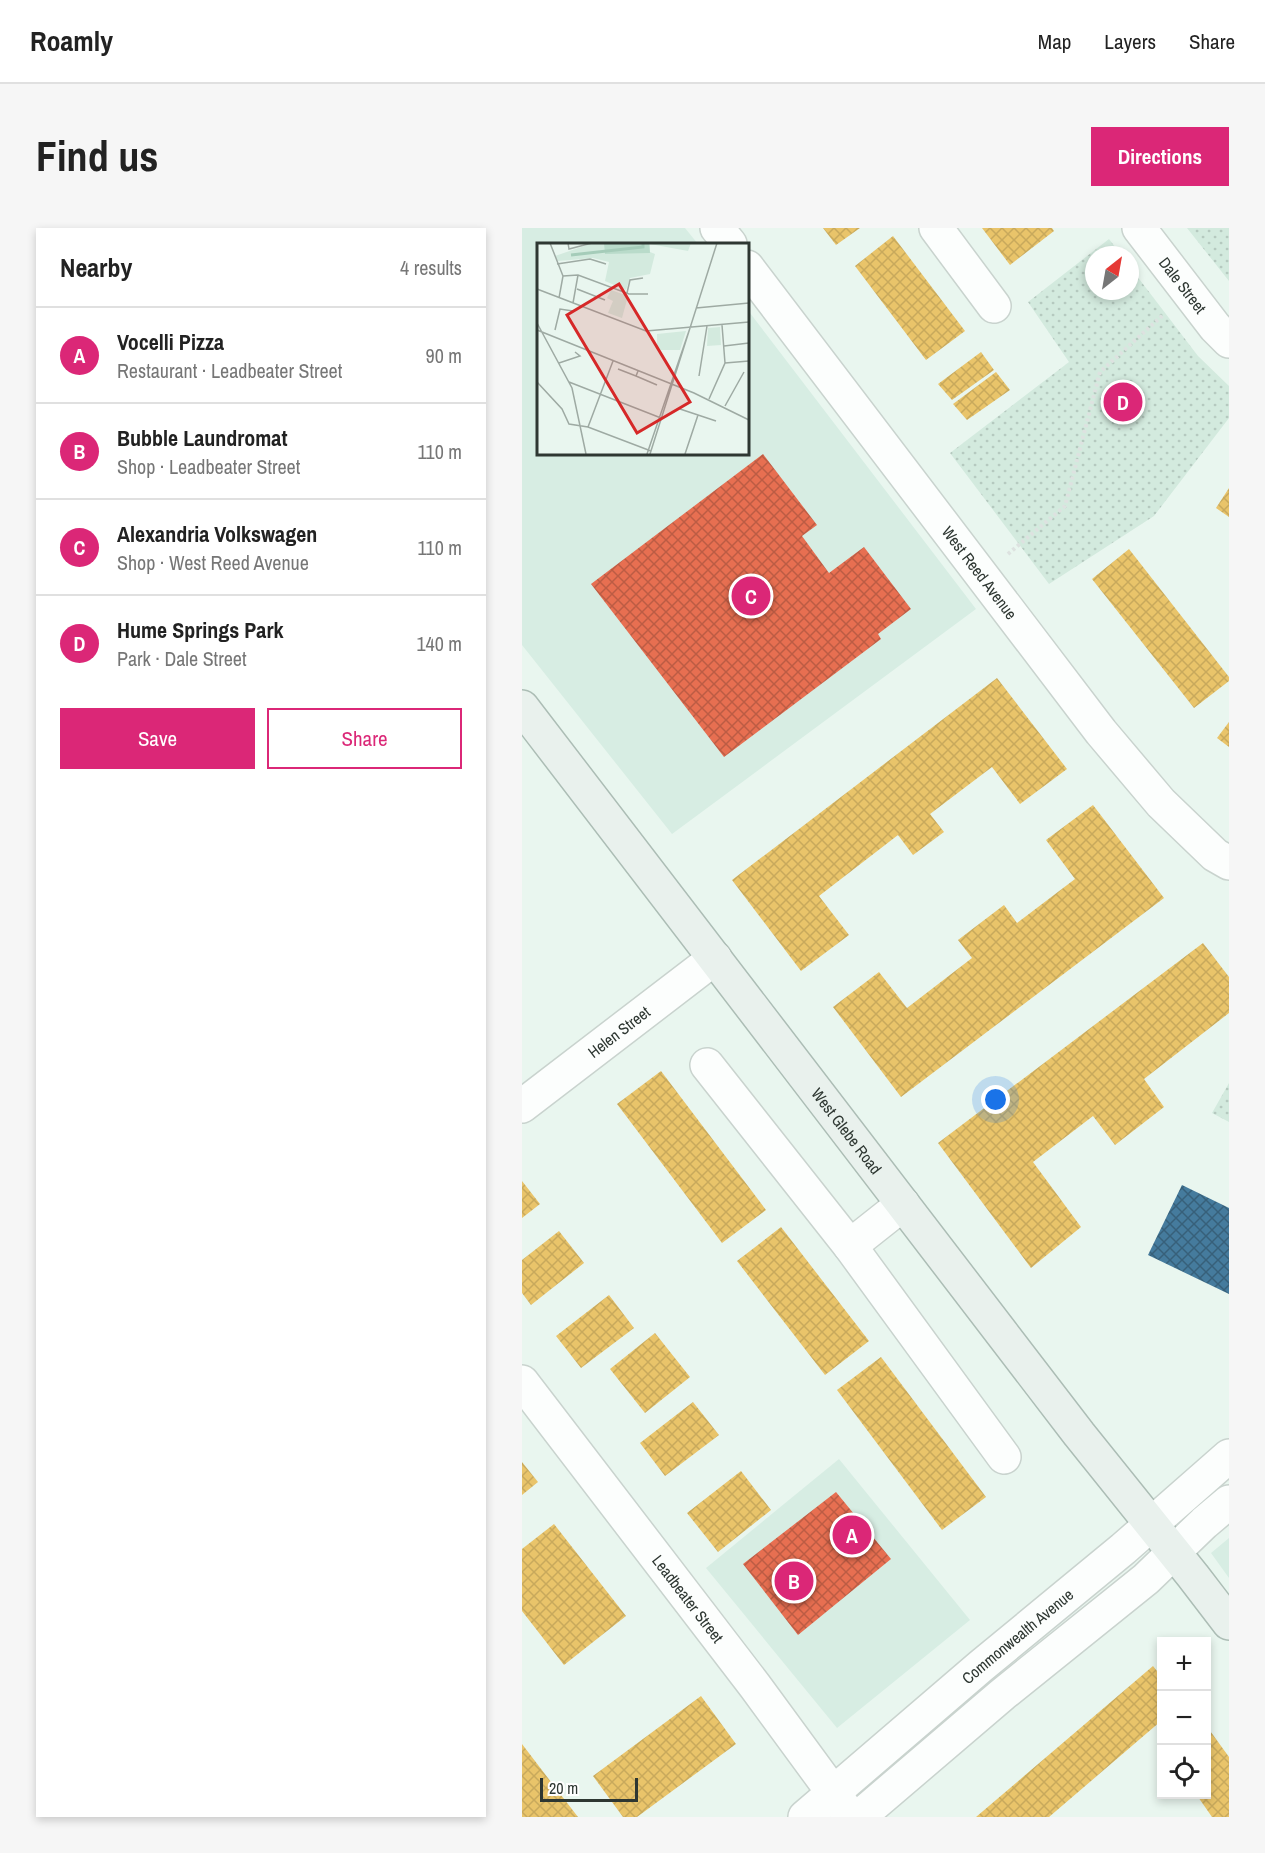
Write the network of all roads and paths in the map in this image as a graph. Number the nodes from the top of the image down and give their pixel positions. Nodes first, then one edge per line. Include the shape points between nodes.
1 (717, 228) edge
2 (936, 228) edge
3 (1140, 228) edge
4 (729, 243) edge
5 (748, 268) edge
6 (1188, 291) junction
7 (994, 306) dead end
8 (1229, 341) edge
9 (982, 576) junction
10 (522, 707) edge
11 (1229, 863) edge
12 (715, 958) junction
13 (707, 1065) dead end
14 (522, 1106) edge
15 (903, 1204) junction
16 (850, 1246) junction
17 (522, 1382) edge
18 (1229, 1456) edge
19 (1004, 1457) dead end
20 (1229, 1502) edge
21 (1151, 1524) junction
22 (1173, 1552) junction
23 (1229, 1623) edge
24 (842, 1805) edge
25 (805, 1817) edge
26 (859, 1817) edge

1 - 4 street
2 - 7 street
3 - 6 street, Dale Street
5 - 9 street, West Reed Avenue
6 - 8 street, Dale Street
6 - 9 path via 1100,372 1065,506
9 - 11 street, West Reed Avenue via 1101,732 1161,803 1215,855
10 - 12 main road, West Glebe Road
12 - 14 street, Helen Street
12 - 15 main road, West Glebe Road
13 - 16 street
15 - 16 street
15 - 21 main road, West Glebe Road
16 - 19 street
17 - 24 street, Leadbeater Street
18 - 21 street, Commonwealth Avenue
20 - 22 street
21 - 22 main road, West Glebe Road
21 - 24 street, Commonwealth Avenue
22 - 23 main road, West Glebe Road
22 - 26 street via 1146,1579
24 - 25 street, Commonwealth Avenue

